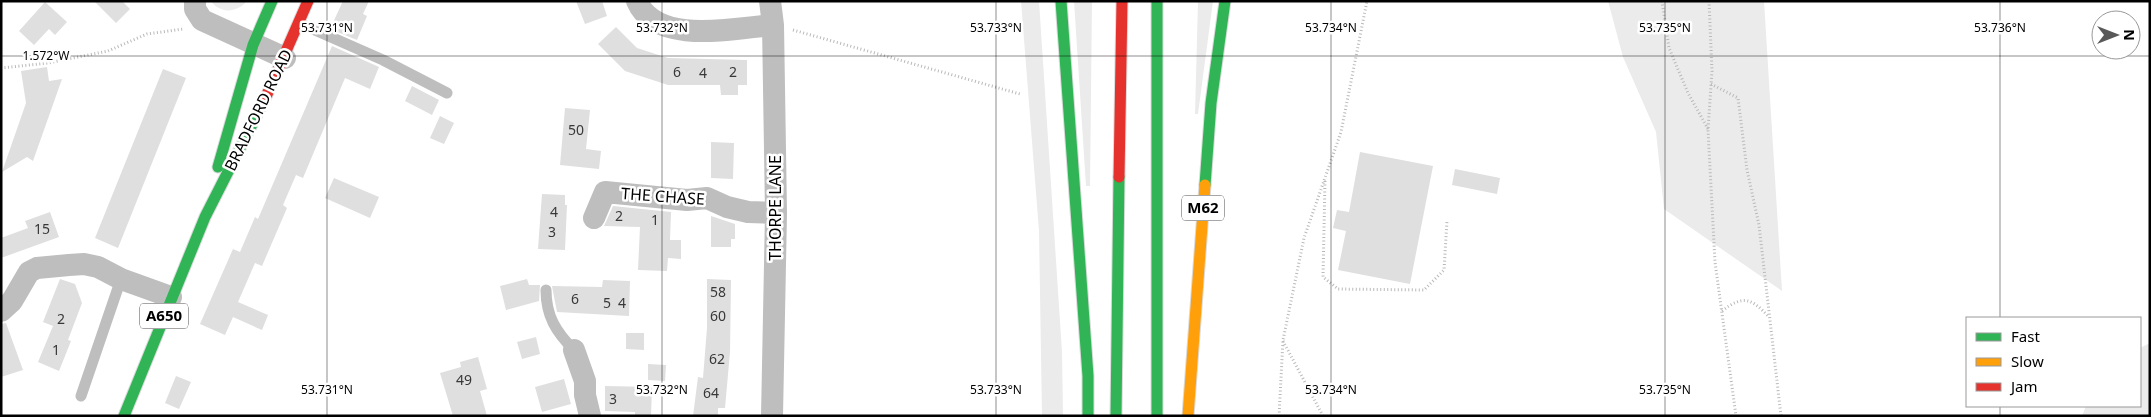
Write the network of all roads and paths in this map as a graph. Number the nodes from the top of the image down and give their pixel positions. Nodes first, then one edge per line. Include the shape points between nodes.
1 (272, 1) edge
2 (308, 1) edge
3 (637, 1) edge
4 (770, 1) edge
5 (1061, 1) edge
6 (1122, 1) edge
7 (1157, 1) edge
8 (1225, 1) edge
9 (1367, 1) edge
10 (1662, 1) edge
11 (1709, 1) edge
12 (198, 11) edge
13 (299, 23) junction
14 (773, 25) junction
15 (254, 45) junction
16 (284, 58) junction
17 (1, 68) edge
18 (1711, 84) junction
19 (447, 93) dead end
20 (1020, 94) dead end
21 (1708, 130) junction
22 (1326, 177) junction
23 (776, 213) junction
24 (205, 217) junction
25 (594, 218) dead end
26 (1447, 221) dead end
27 (121, 279) junction
28 (546, 290) dead end
29 (172, 297) junction
30 (1722, 310) junction
31 (1, 311) edge
32 (1770, 318) junction
33 (1283, 340) junction
34 (574, 350) joint
35 (82, 396) dead end
36 (124, 416) edge
37 (590, 416) edge
38 (772, 416) edge
39 (1088, 416) edge
40 (1116, 416) edge
41 (1157, 416) edge
42 (1188, 416) edge
43 (1279, 416) edge
44 (1323, 416) edge
45 (1736, 416) edge
46 (1781, 416) edge

1 - 15 main road, BRADFORD ROAD / A650
2 - 13 main road, BRADFORD ROAD / A650
3 - 14 street via 651,18 666,28 684,31
4 - 14 street, THORPE LANE
5 - 39 main road via 1088,376
6 - 40 main road
7 - 41 main road
8 - 42 main road, M62 via 1211,103
9 - 22 path via 1341,132
10 - 21 path via 1669,48
11 - 18 path
12 - 15 street, BRADFORD ROAD
12 - 17 path via 177,31 147,34 108,51
13 - 16 main road, BRADFORD ROAD / A650
13 - 19 lane
14 - 20 path
14 - 23 street, THORPE LANE
15 - 16 street
15 - 24 main road, BRADFORD ROAD / A650
16 - 24 main road, BRADFORD ROAD / A650
18 - 21 path
18 - 32 path via 1738,98 1747,170 1759,225
21 - 30 path via 1715,262
22 - 26 path via 1324,277 1338,289 1424,290 1444,270
22 - 33 path via 1304,238
23 - 25 street, THE CHASE via 748,212 726,207 708,198 687,200 605,192
23 - 38 street, THORPE LANE
24 - 29 main road, BRADFORD ROAD / A650
27 - 29 street
27 - 31 street via 84,264 37,268 29,272 12,301
27 - 35 lane
28 - 34 lane via 546,308 553,326
29 - 36 main road, BRADFORD ROAD / A650
30 - 32 path via 1743,300 1756,303
30 - 45 path
32 - 46 path
33 - 43 path
33 - 44 path
34 - 37 street via 585,381

